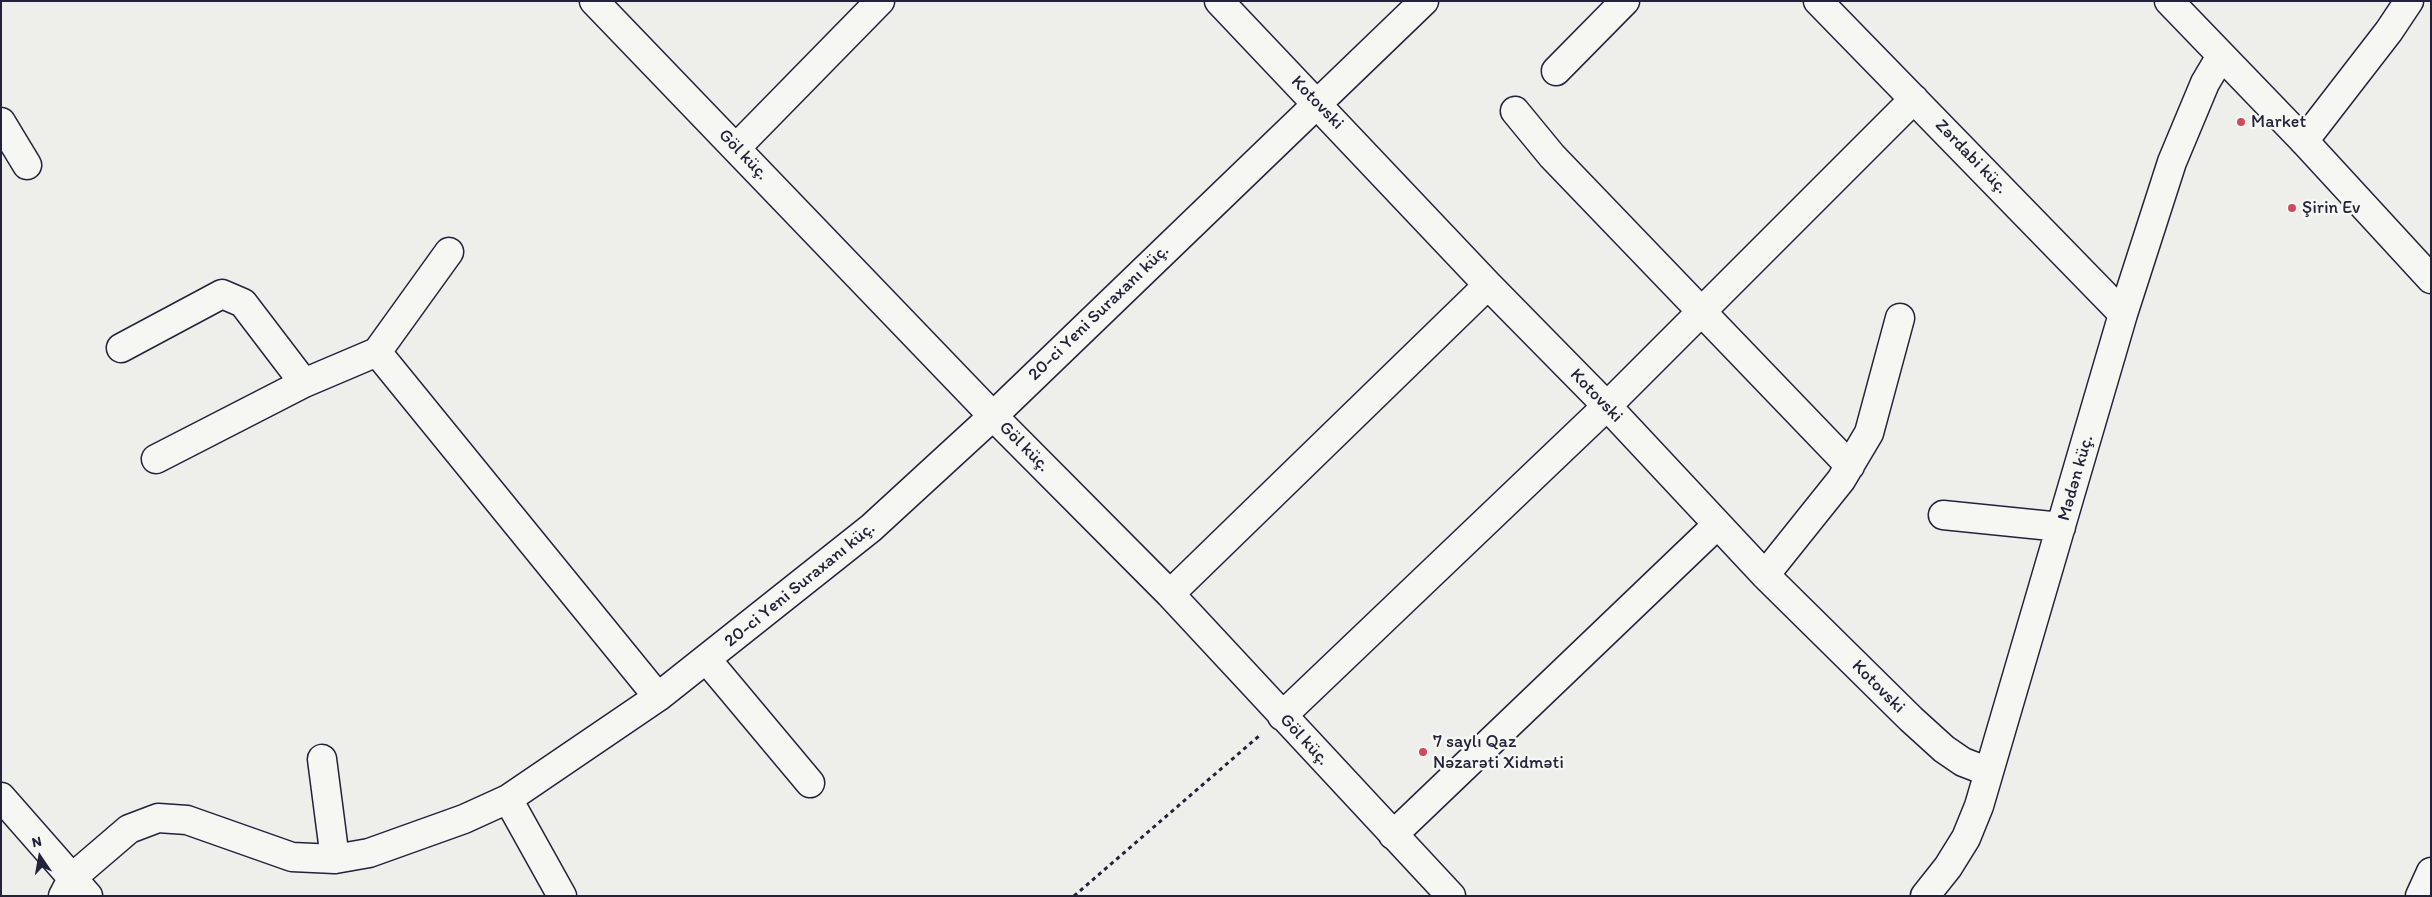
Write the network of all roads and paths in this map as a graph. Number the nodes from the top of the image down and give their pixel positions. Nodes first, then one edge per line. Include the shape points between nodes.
1 (594, 1) edge
2 (880, 1) edge
3 (1219, 1) edge
4 (1424, 1) edge
5 (1625, 1) edge
6 (1818, 1) edge
7 (2169, 1) edge
8 (2410, 1) edge
9 (2221, 56) junction
10 (1556, 71) dead end
11 (1914, 99) junction
12 (1317, 103) junction
13 (1515, 111) dead end
14 (1, 122) edge
15 (2304, 141) junction
16 (736, 148) junction
17 (27, 165) dead end
18 (449, 252) dead end
19 (2431, 279) edge
20 (1488, 285) junction
21 (1702, 312) junction
22 (2123, 314) junction
23 (1900, 318) dead end
24 (121, 348) dead end
25 (377, 352) junction
26 (304, 383) junction
27 (1607, 406) junction
28 (994, 416) junction
29 (156, 459) dead end
30 (1850, 466) junction
31 (1943, 515) dead end
32 (1718, 525) junction
33 (2061, 527) junction
34 (1765, 575) junction
35 (1170, 594) junction
36 (707, 660) junction
37 (658, 697) junction
38 (1282, 716) junction
39 (322, 759) dead end
40 (1988, 772) junction
41 (810, 783) dead end
42 (1, 797) edge
43 (508, 799) junction
44 (1393, 835) junction
45 (335, 859) junction
46 (2431, 872) edge
47 (75, 890) edge
48 (562, 896) edge
49 (1074, 896) edge
50 (1451, 896) edge
51 (1925, 896) edge
52 (2420, 896) edge

1 - 16 street, Göl küç.
2 - 16 street
3 - 12 street, Kotovski
4 - 12 street, 20-ci Yeni Suraxanı küç.
5 - 10 street
6 - 11 street, Zərdabi küç.
7 - 9 street
8 - 15 street
9 - 15 street
9 - 22 street, Mədən küç. via 2204,83 2172,162
11 - 21 street
11 - 22 street, Zərdabi küç.
12 - 20 street, Kotovski
12 - 28 street, 20-ci Yeni Suraxanı küç.
13 - 21 street via 1552,156
14 - 17 street
15 - 19 street
16 - 28 street, Göl küç.
18 - 25 street
20 - 27 street, Kotovski
20 - 35 street
21 - 27 street
21 - 30 street
22 - 33 street, Mədən küç.
23 - 30 street via 1869,433
24 - 26 street via 222,294 243,302
25 - 26 street
25 - 37 street
26 - 29 street
27 - 32 street, Kotovski
27 - 38 street
28 - 35 street, Göl küç.
28 - 36 street, 20-ci Yeni Suraxanı küç. via 871,528
30 - 34 street
31 - 33 street
32 - 34 street, Kotovski
32 - 44 street
33 - 40 street, Mədən küç.
34 - 40 street, Kotovski via 1944,749 1963,762
35 - 38 street, Göl küç.
36 - 37 street, 20-ci Yeni Suraxanı küç.
36 - 41 street
37 - 43 street, 20-ci Yeni Suraxanı küç.
38 - 44 street, Göl küç.
38 - 49 path
39 - 45 street
40 - 51 street, Mədən küç. via 1966,838
42 - 47 street
43 - 45 street, 20-ci Yeni Suraxanı küç. via 464,820 377,850
43 - 48 street
44 - 50 street, Göl küç.
45 - 47 street, 20-ci Yeni Suraxanı küç. via 292,857 187,820 158,818 129,829
46 - 52 street

